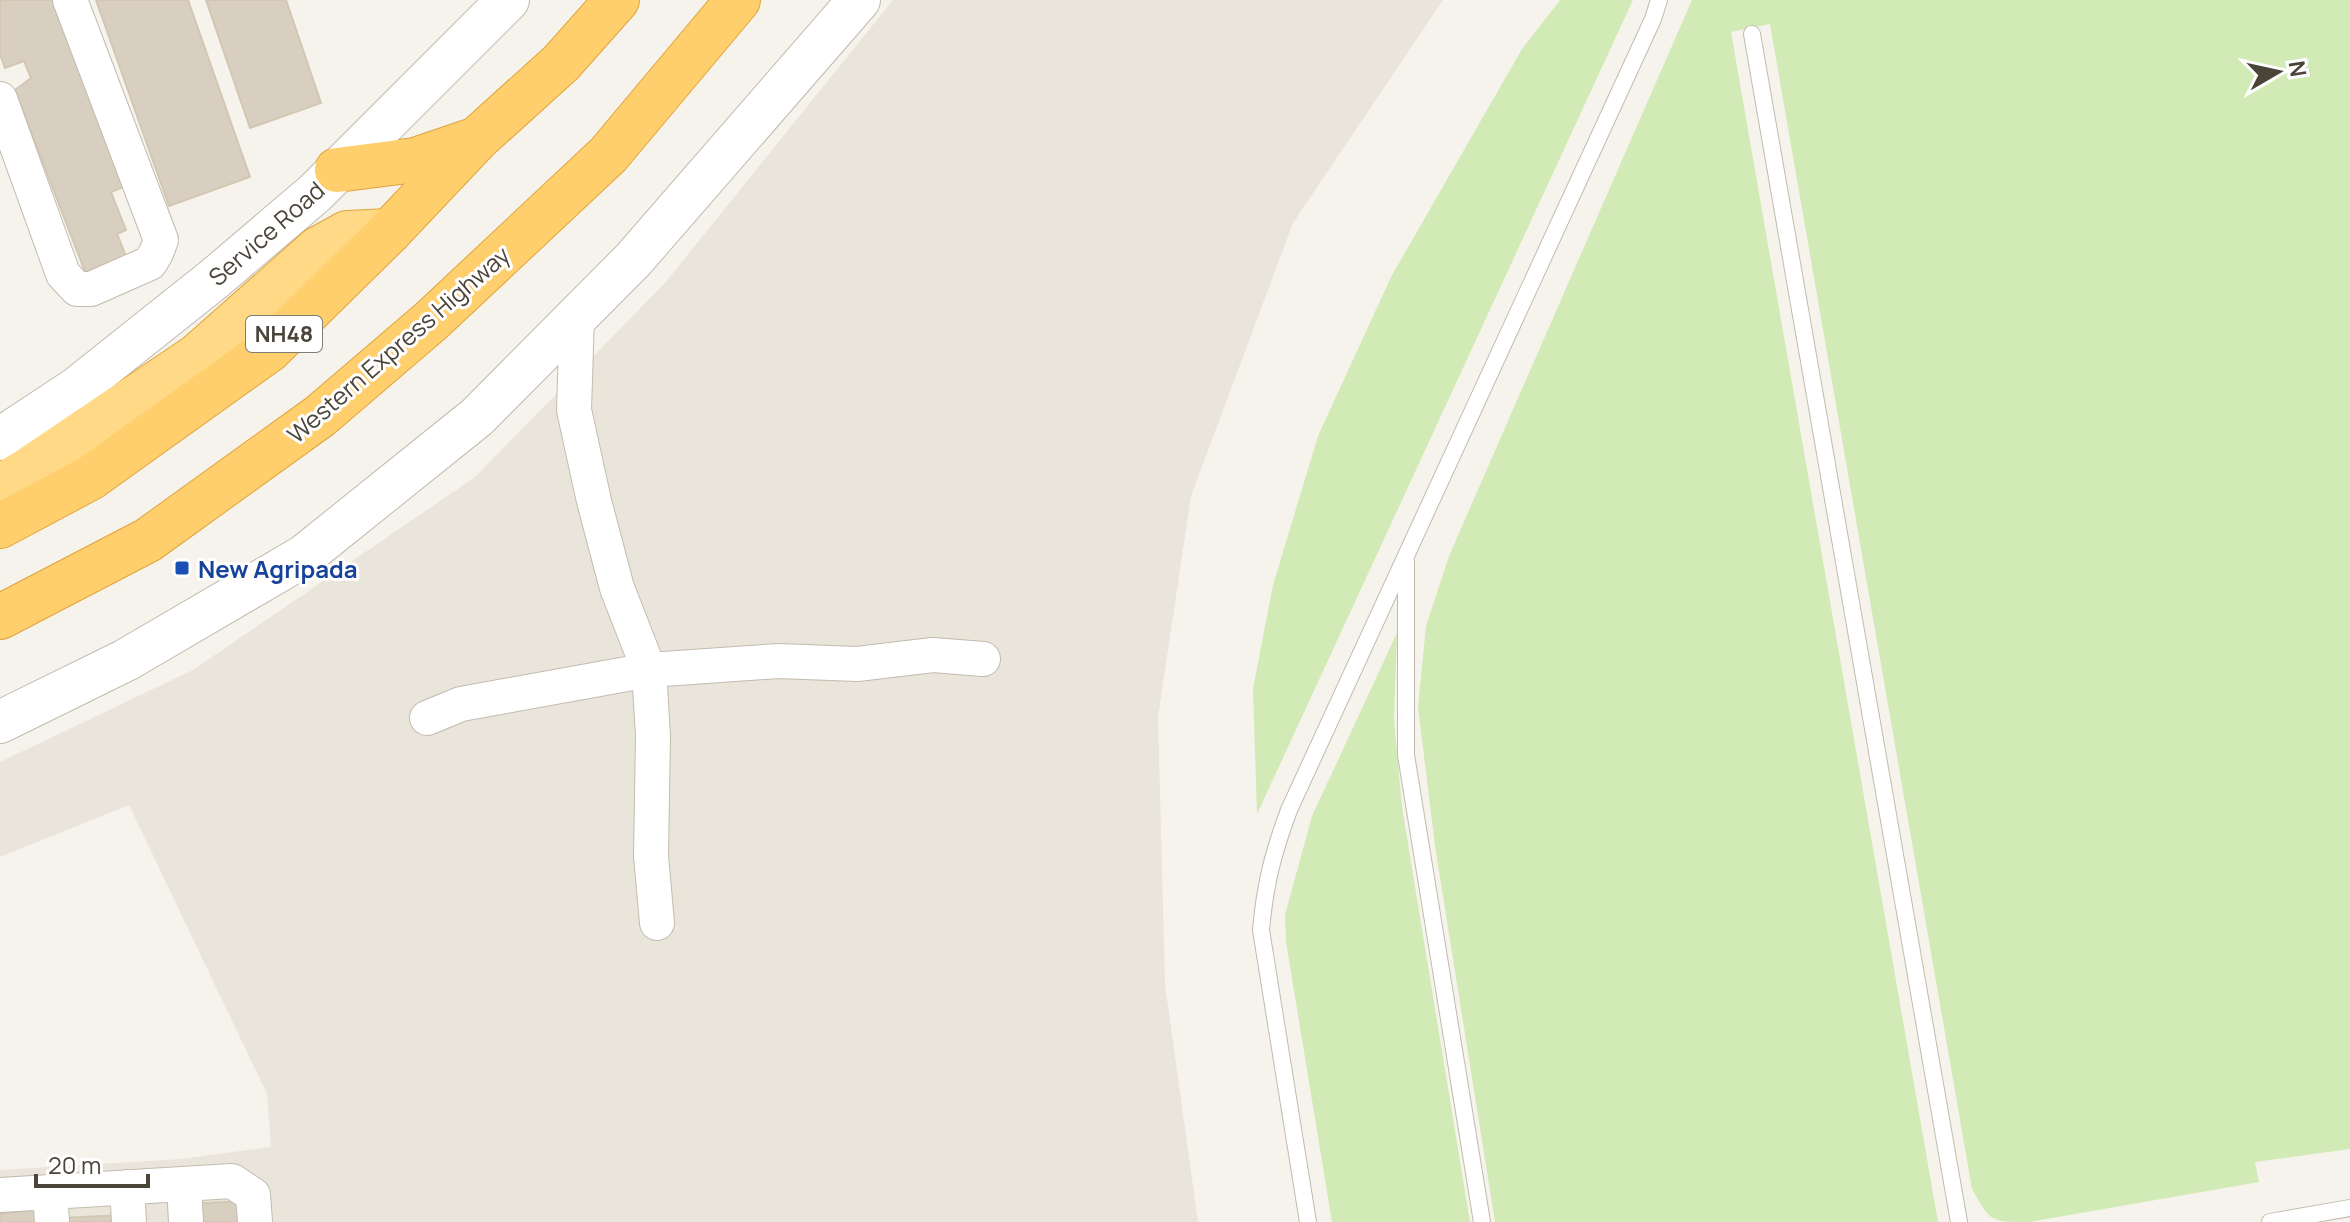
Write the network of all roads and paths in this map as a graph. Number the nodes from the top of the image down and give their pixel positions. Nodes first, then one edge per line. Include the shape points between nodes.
1 (70, 0) edge
2 (508, 0) edge
3 (617, 0) edge
4 (738, 0) edge
5 (859, 0) edge
6 (1659, 0) edge
7 (1752, 34) dead end
8 (0, 99) edge
9 (478, 138) junction
10 (337, 170) junction
11 (390, 231) junction
12 (577, 316) junction
13 (0, 439) edge
14 (0, 487) edge
15 (0, 526) edge
16 (1406, 555) junction
17 (0, 617) edge
18 (983, 659) dead end
19 (649, 670) junction
20 (427, 718) dead end
21 (0, 722) edge
22 (657, 923) dead end
23 (184, 1184) junction
24 (127, 1187) junction
25 (0, 1195) edge
26 (51, 1207) edge
27 (2350, 1208) edge
28 (129, 1222) edge
29 (186, 1222) edge
30 (255, 1222) edge
31 (1308, 1222) edge
32 (1482, 1222) edge
33 (1959, 1222) edge
34 (2270, 1222) edge

1 - 8 street via 161,240 150,263 91,289 77,289 63,274
2 - 10 street, Service Road
3 - 9 highway, NH48 via 561,63
4 - 17 highway, Western Express Highway via 608,155 431,321 320,416 148,540
5 - 12 street via 633,260
6 - 16 lane
7 - 33 lane
9 - 10 highway via 415,160
9 - 11 highway, NH48
10 - 13 street, Service Road via 77,388
11 - 14 highway via 347,233 318,249 197,356
11 - 15 highway, NH48 via 269,350 90,478
12 - 19 street via 574,410 617,588
12 - 21 street via 477,417 304,556 126,660
16 - 31 lane via 1289,810 1265,887 1261,930
16 - 32 lane via 1406,755
18 - 19 street via 933,655 857,664 778,661
19 - 20 street via 461,704
19 - 22 street
23 - 24 street
23 - 29 street
23 - 30 street via 232,1181 253,1195
24 - 26 street
24 - 28 street
25 - 26 street
27 - 34 lane

